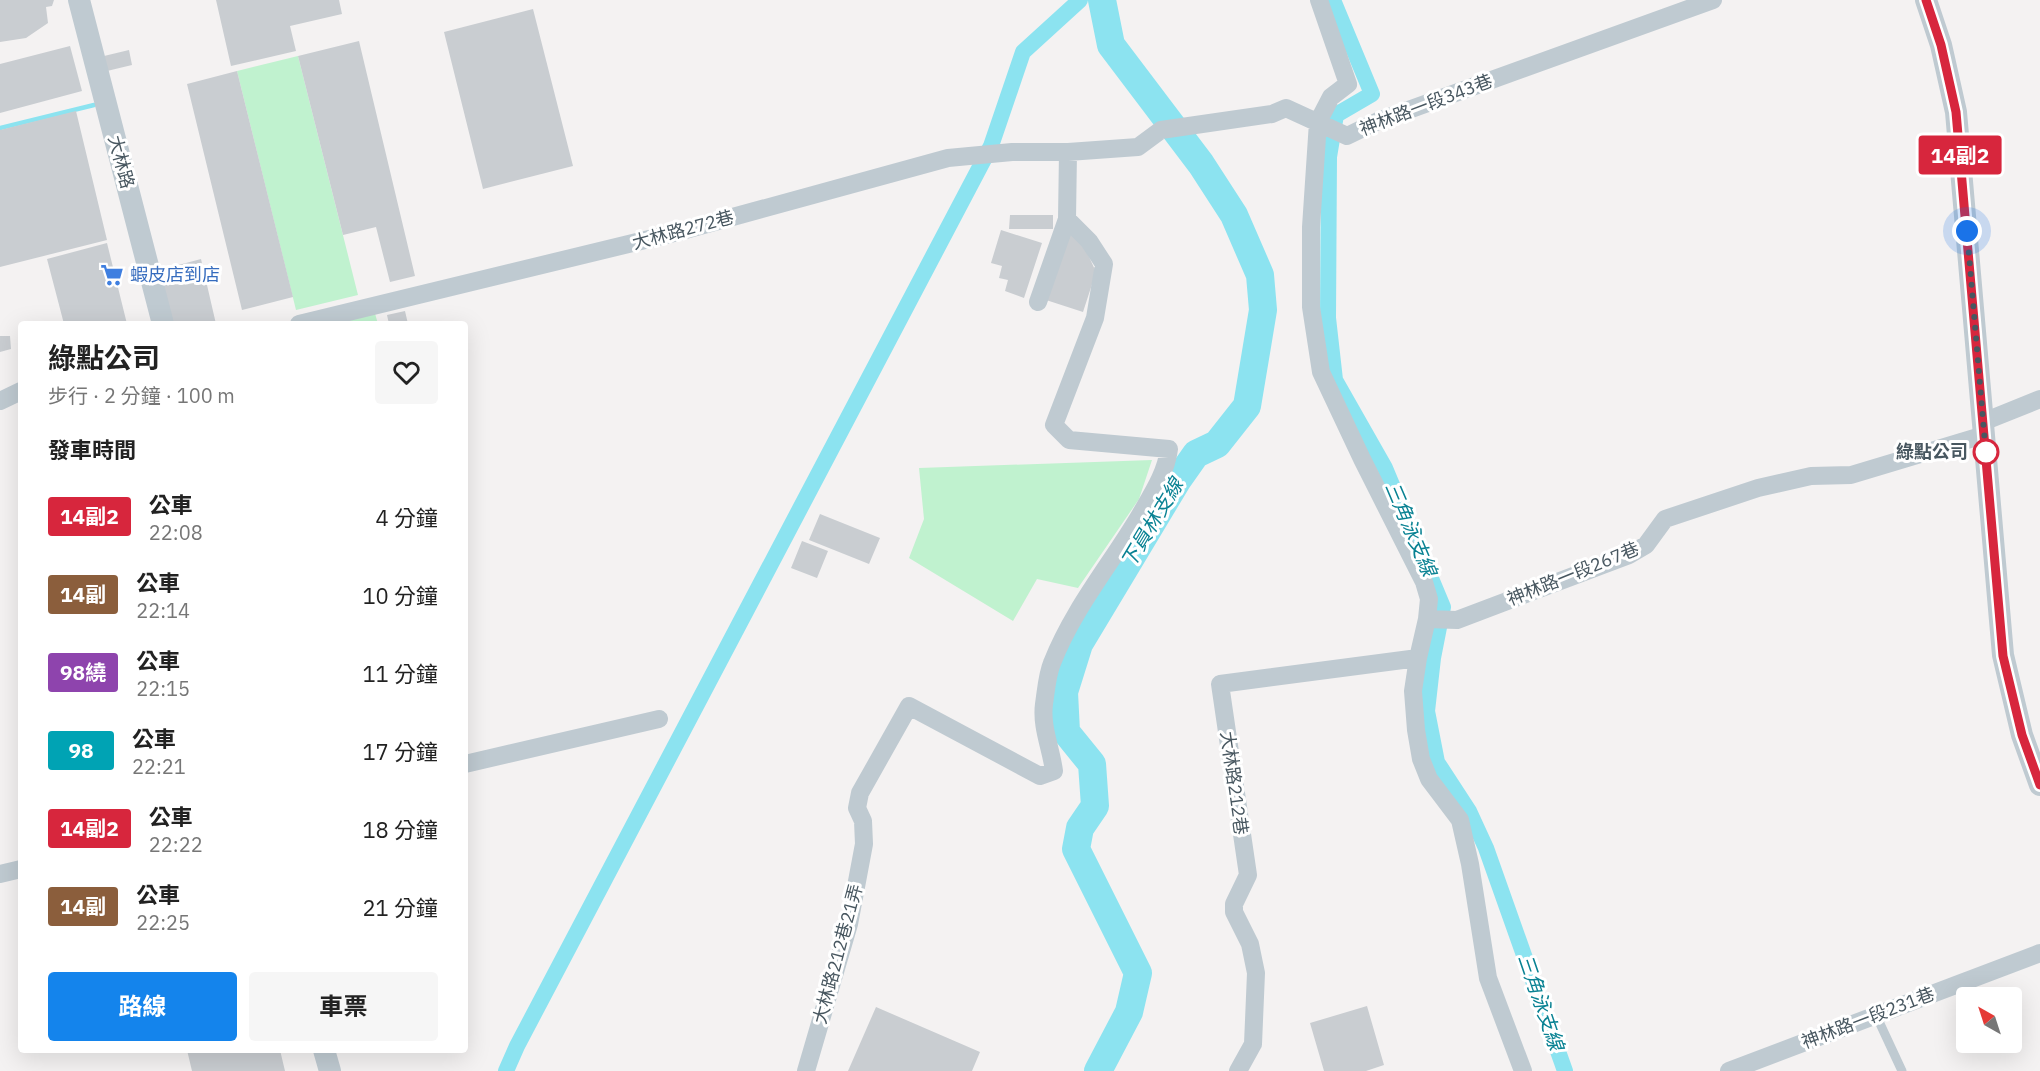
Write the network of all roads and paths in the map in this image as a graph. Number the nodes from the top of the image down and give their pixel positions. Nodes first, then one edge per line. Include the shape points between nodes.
1 (79, 0) edge
2 (1319, 0) edge
3 (1713, 0) edge
4 (1926, 0) edge
5 (1318, 122) junction
6 (1068, 152) junction
7 (1067, 219) junction
8 (1038, 302) dead end
9 (162, 321) edge
10 (311, 321) edge
11 (18, 393) edge
12 (2040, 399) edge
13 (0, 401) edge
14 (1984, 429) junction
15 (1427, 619) junction
16 (1418, 658) junction
17 (659, 719) dead end
18 (468, 763) edge
19 (2040, 785) edge
20 (18, 870) edge
21 (0, 874) edge
22 (2040, 953) edge
23 (1876, 1015) junction
24 (325, 1053) edge
25 (330, 1071) edge
26 (806, 1071) edge
27 (1238, 1071) edge
28 (1523, 1071) edge
29 (1729, 1071) edge
30 (1902, 1071) edge

1 - 9 street, 大林路
2 - 5 street via 1348,84 1331,98
3 - 5 street, 神林路一段343巷 via 1347,136
4 - 14 street via 1956,112
5 - 6 street, 神林路一段343巷 via 1286,108 1272,114 1161,130 1138,147
5 - 15 street via 1311,227 1311,307 1321,372 1424,582 1429,599
6 - 7 street
6 - 10 street, 大林路272巷 via 948,158 678,232
7 - 8 street
7 - 26 street, 大林路212巷21弄 via 1089,241 1104,264 1095,318 1054,425 1069,440 1169,449 1167,465 1121,547 1076,613 1051,665 1044,732 1054,771 1040,776 909,706 860,793 857,808 863,821 864,844 849,924
11 - 13 street
12 - 14 street, 神林路一段267巷
14 - 15 street, 神林路一段267巷 via 1851,475 1811,476 1758,488 1665,519 1646,545 1629,555 1457,620
14 - 19 street via 2003,656 2022,735
15 - 16 street
16 - 27 street, 大林路212巷 via 1220,684 1248,875 1234,912 1250,944 1256,973 1252,1044
16 - 28 street via 1413,691 1421,759 1429,779 1460,820 1488,978
17 - 18 street
20 - 21 street
22 - 23 street, 神林路一段231巷
23 - 29 street, 神林路一段231巷
23 - 30 lane
24 - 25 street

